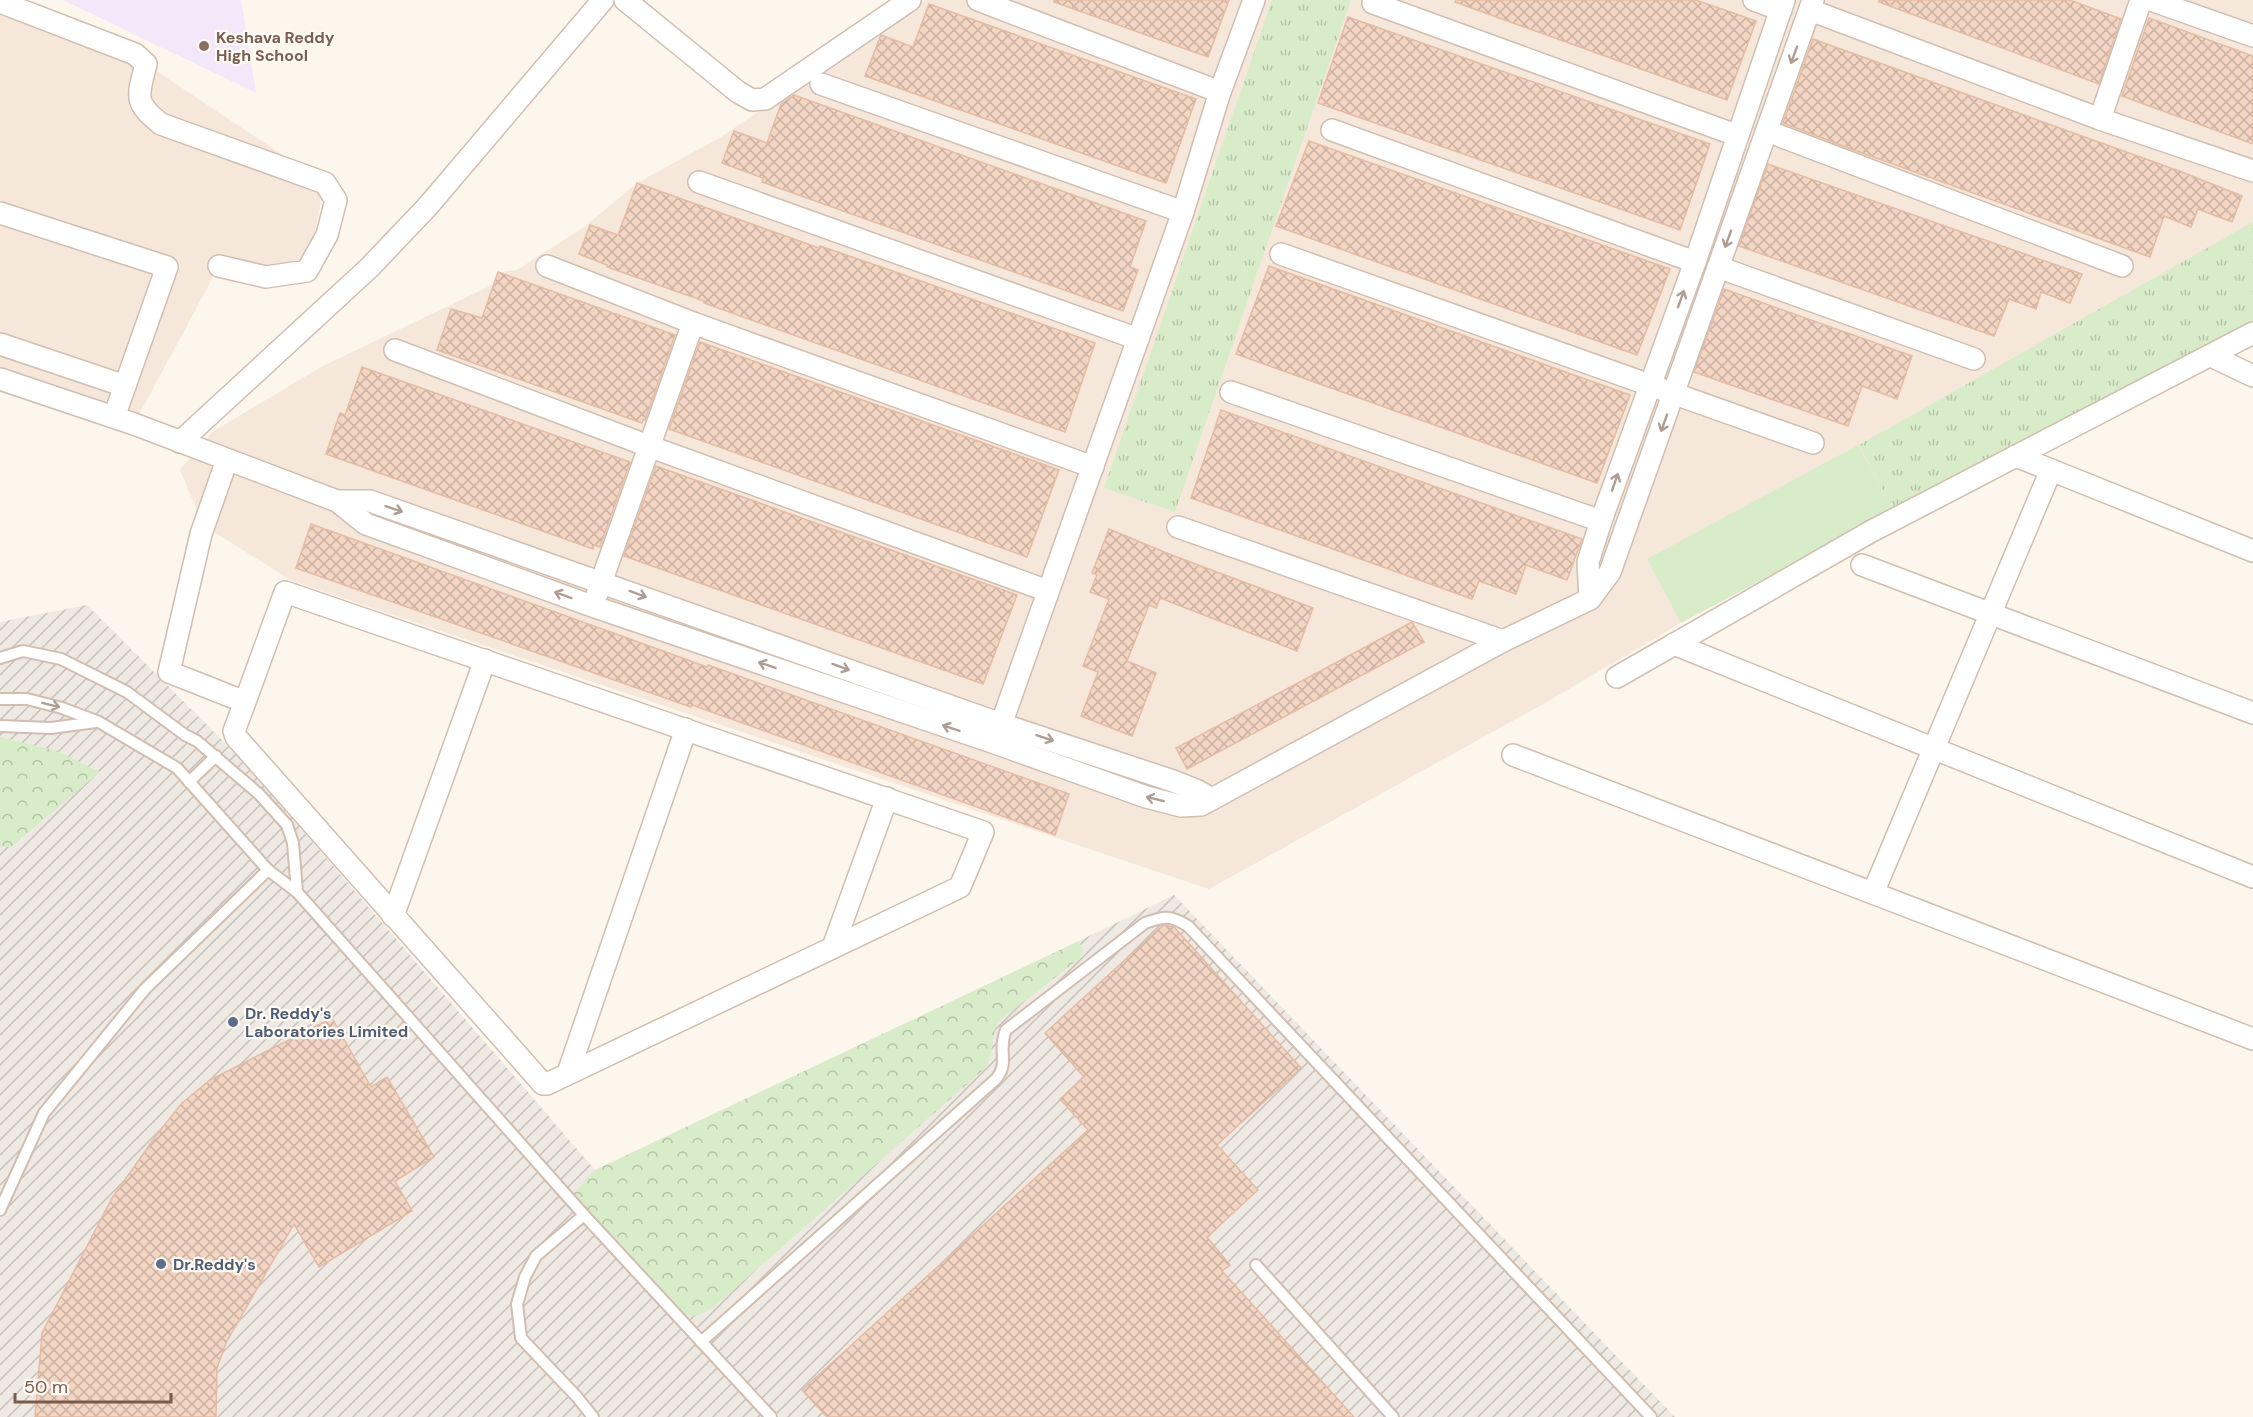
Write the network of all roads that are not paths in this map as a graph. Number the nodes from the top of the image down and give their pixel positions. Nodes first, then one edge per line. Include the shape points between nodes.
1 (603, 0) edge
2 (625, 0) edge
3 (910, 0) edge
4 (978, 0) edge
5 (1254, 0) edge
6 (1754, 0) edge
7 (2141, 0) edge
8 (2151, 0) edge
9 (0, 2) edge
10 (1373, 3) dead end
11 (1783, 5) edge
12 (1812, 5) edge
13 (2253, 36) edge
14 (821, 84) dead end
15 (1220, 92) junction
16 (2100, 118) junction
17 (1332, 130) dead end
18 (1767, 131) junction
19 (1736, 135) junction
20 (2253, 171) edge
21 (699, 182) dead end
22 (1183, 212) junction
23 (0, 213) edge
24 (1281, 254) dead end
25 (1695, 262) junction
26 (219, 266) dead end
27 (547, 266) dead end
28 (2122, 266) dead end
29 (1718, 267) junction
30 (693, 323) junction
31 (2253, 333) edge
32 (1138, 339) junction
33 (0, 344) edge
34 (395, 350) dead end
35 (2211, 356) junction
36 (1974, 359) dead end
37 (2253, 376) edge
38 (0, 379) edge
39 (1649, 384) junction
40 (125, 386) junction
41 (1231, 392) dead end
42 (1674, 395) junction
43 (114, 417) junction
44 (180, 442) junction
45 (1814, 443) dead end
46 (651, 447) junction
47 (2016, 456) junction
48 (227, 460) junction
49 (1093, 467) junction
50 (2051, 470) junction
51 (337, 501) junction
52 (1601, 521) junction
53 (1178, 527) dead end
54 (2253, 551) edge
55 (1862, 566) dead end
56 (602, 581) junction
57 (1048, 591) junction
58 (1590, 599) junction
59 (592, 606) junction
60 (1990, 614) junction
61 (1503, 641) junction
62 (1674, 644) junction
63 (0, 658) edge
64 (484, 660) junction
65 (1617, 677) dead end
66 (0, 699) edge
67 (245, 702) junction
68 (2253, 713) edge
69 (99, 722) junction
70 (0, 726) edge
71 (686, 729) junction
72 (998, 734) junction
73 (1934, 748) junction
74 (1513, 755) dead end
75 (216, 756) junction
76 (189, 782) junction
77 (887, 798) junction
78 (268, 870) junction
79 (2253, 876) edge
80 (297, 892) junction
81 (1873, 893) junction
82 (393, 916) junction
83 (833, 947) junction
84 (2253, 1039) edge
85 (568, 1073) junction
86 (0, 1210) edge
87 (584, 1215) junction
88 (1257, 1265) dead end
89 (701, 1342) junction
90 (593, 1417) edge
91 (771, 1417) edge
92 (1393, 1417) edge
93 (1651, 1417) edge

1 - 44 street via 428,206 369,268
2 - 3 street via 738,92 752,99 765,99
4 - 15 street
5 - 15 street
6 - 11 street
7 - 16 street
8 - 13 street
9 - 26 street via 135,54 146,64 139,93 145,111 161,124 325,183 336,201 327,235 307,271 266,278
10 - 19 street
11 - 19 street
12 - 16 street
12 -> 18 street
14 - 22 street
15 - 22 street
16 - 20 street
17 - 25 street
18 - 28 street
18 -> 29 street
19 - 25 street
21 - 32 street
22 - 32 street
23 - 40 street via 167,267
24 - 39 street
39 -> 25 street
27 - 30 street
29 - 36 street
29 - 42 street
30 - 46 street
30 - 49 street
31 - 35 street
32 - 49 street
33 - 40 street
34 - 46 street
35 - 37 street
35 - 47 street
38 - 43 street
39 - 42 street
52 -> 39 street
40 - 43 street
41 - 52 street
42 - 45 street
42 -> 58 street via 1610,572
43 - 44 street
44 - 48 street
46 - 56 street
46 - 57 street
47 - 50 street
47 - 62 street via 1870,532
48 - 51 street
48 - 67 street via 201,534 169,672
49 - 57 street
50 - 54 street
50 - 60 street
51 -> 56 street via 370,501
59 -> 51 street via 366,524
52 - 58 street via 1588,562
53 - 61 street
55 - 60 street
56 - 59 street
56 -> 72 street
57 - 72 street
58 - 61 street
72 -> 59 street
60 - 68 street
60 - 73 street
61 - 72 street via 1212,799 1173,781
62 - 65 street
62 - 73 street
63 - 75 lane via 23,651 61,659 127,692
64 - 67 street via 285,592
64 - 71 street
64 - 82 street
66 -> 69 lane via 27,699
67 - 82 street via 234,731 236,737
69 - 70 lane via 51,728
69 - 76 lane via 177,768
71 - 77 street
71 - 85 street
73 - 79 street
73 - 81 street
74 - 81 street
75 - 76 lane
75 - 80 lane via 287,825 293,843
76 - 78 lane
77 - 83 street
77 - 83 street via 983,832 960,887
78 - 80 lane
78 - 86 lane via 145,989 44,1113
80 - 87 lane
81 - 84 street
82 - 85 street via 539,1082 547,1084
83 - 85 street
87 - 89 lane
87 - 90 lane via 536,1256 517,1304 521,1338
88 - 92 lane
89 - 91 lane
89 - 93 lane via 1002,1072 1001,1048 1006,1030 1145,922 1164,916 1188,926

